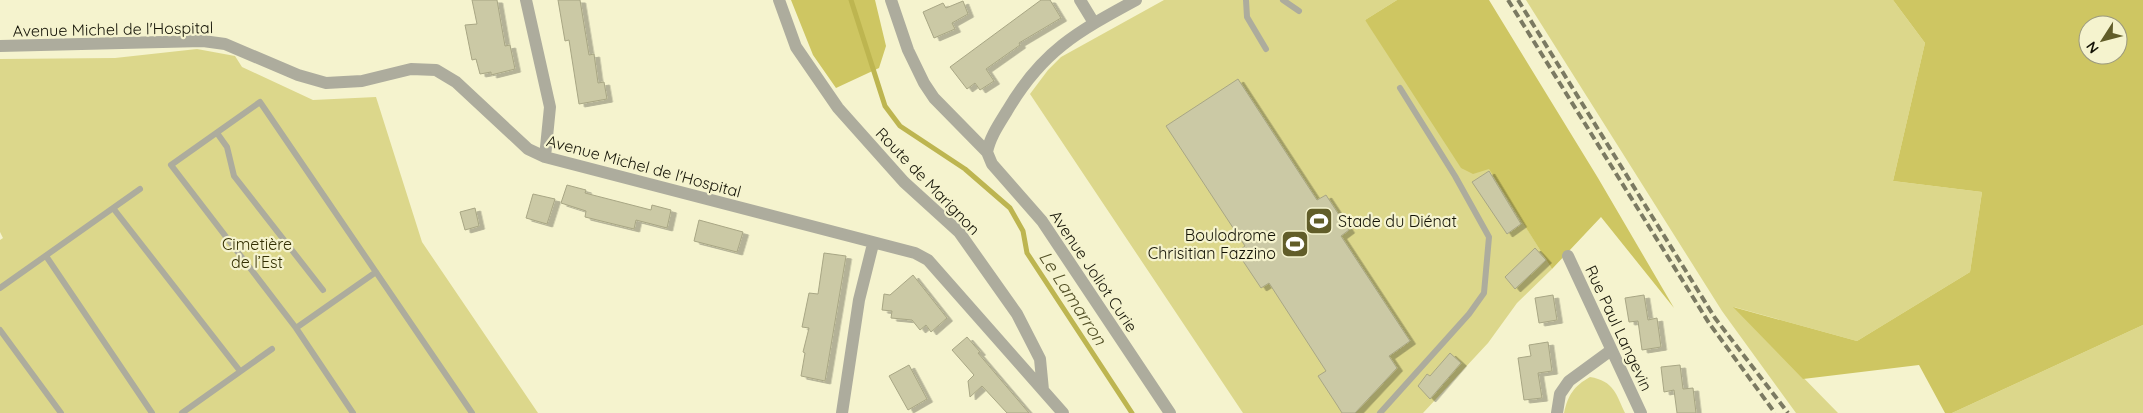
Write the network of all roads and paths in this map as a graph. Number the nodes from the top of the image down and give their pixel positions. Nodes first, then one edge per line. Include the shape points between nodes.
1 (526, 0) edge
2 (778, 0) edge
3 (890, 0) edge
4 (1080, 0) edge
5 (1136, 0) edge
6 (1246, 0) edge
7 (1283, 0) edge
8 (1299, 11) dead end
9 (1094, 23) junction
10 (0, 46) edge
11 (1266, 49) dead end
12 (1400, 88) dead end
13 (217, 133) junction
14 (987, 152) junction
15 (545, 157) junction
16 (140, 189) dead end
17 (113, 208) junction
18 (873, 244) junction
19 (46, 256) junction
20 (1568, 256) dead end
21 (376, 272) junction
22 (0, 288) edge
23 (323, 290) dead end
24 (296, 328) junction
25 (0, 330) edge
26 (272, 349) dead end
27 (1610, 351) junction
28 (240, 371) junction
29 (1043, 390) junction
30 (61, 413) edge
31 (152, 413) edge
32 (182, 413) edge
33 (353, 413) edge
34 (472, 413) edge
35 (842, 413) edge
36 (1063, 413) edge
37 (1170, 413) edge
38 (1380, 413) edge
39 (1556, 413) edge
40 (1640, 413) edge

1 - 15 street via 550,107
2 - 29 street, Route de Marignon via 796,48 838,108 904,182 959,232 1017,314 1040,359
3 - 14 street, Avenue Joliot Curie via 924,83 934,98
4 - 9 street
5 - 9 street
6 - 11 lane via 1248,25
7 - 8 lane
9 - 14 street via 1059,46 1036,68 989,141
10 - 15 street, Avenue Michel de l'Hospital via 203,41 225,44 326,83 362,81 411,69 436,70 456,82 528,149
12 - 38 lane via 1489,237 1484,293
13 - 21 lane via 260,102
13 - 23 lane via 227,147 234,176
13 - 24 lane via 171,165
14 - 37 street, Avenue Joliot Curie via 992,164 1042,221
15 - 18 street, Avenue Michel de l'Hospital
16 - 17 lane
17 - 19 lane
17 - 28 lane
18 - 29 street, Avenue Michel de l'Hospital via 928,260
18 - 35 street via 859,300
19 - 22 lane
19 - 31 lane
20 - 27 street, Rue Paul Langevin
21 - 24 lane
21 - 34 lane
24 - 33 lane
25 - 30 lane
26 - 28 lane
27 - 39 street via 1569,380 1560,394
27 - 40 street, Rue Paul Langevin
28 - 32 lane
29 - 36 street, Avenue Michel de l'Hospital

